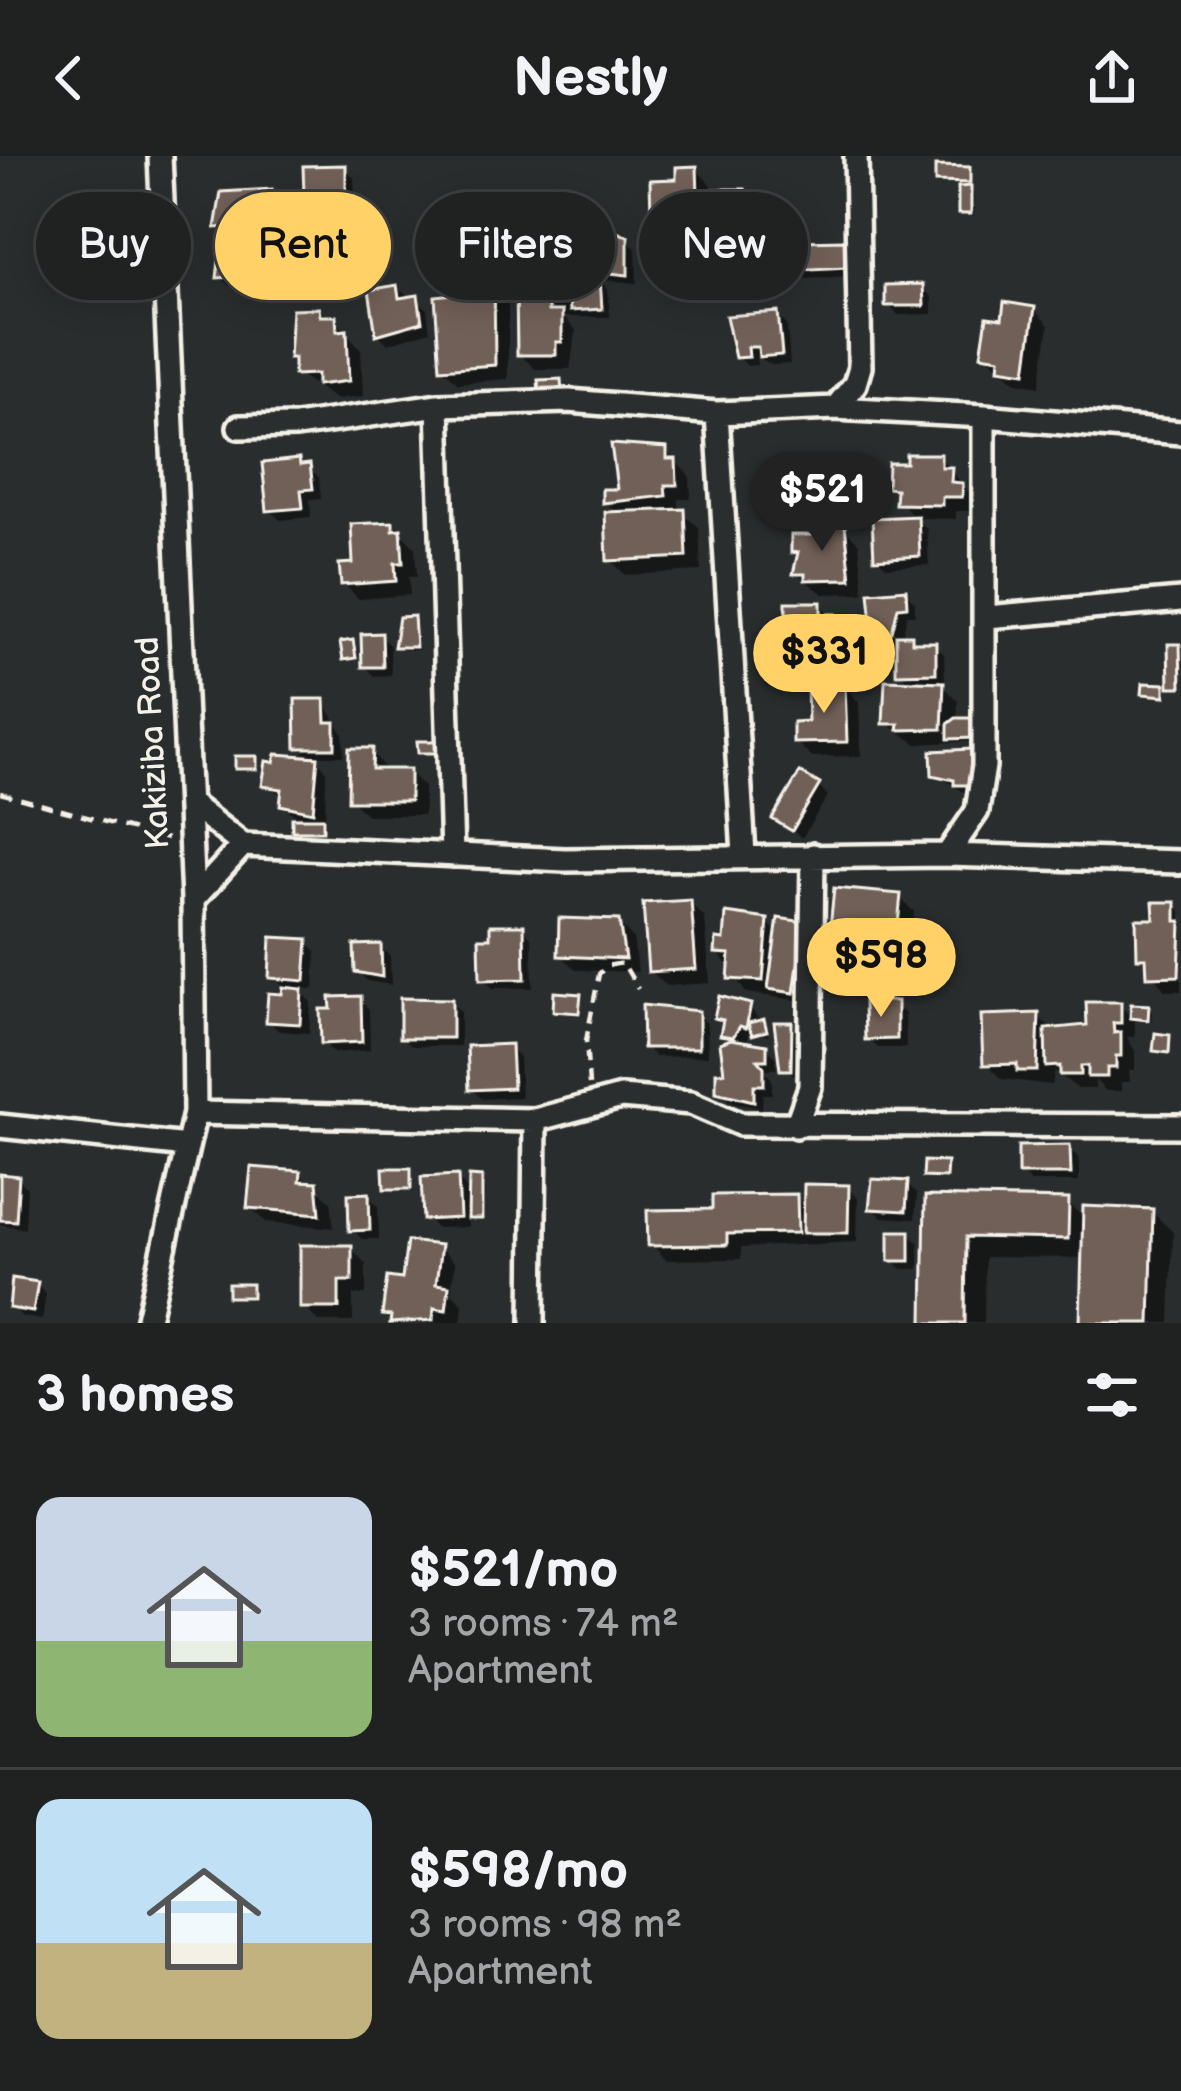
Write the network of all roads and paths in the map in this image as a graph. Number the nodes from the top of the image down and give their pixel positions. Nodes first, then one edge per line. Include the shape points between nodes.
1 (160, 156) edge
2 (856, 156) edge
3 (438, 404) junction
4 (835, 408) junction
5 (717, 413) junction
6 (984, 416) junction
7 (239, 427) dead end
8 (1181, 434) edge
9 (1181, 600) edge
10 (987, 616) junction
11 (0, 794) edge
12 (190, 803) junction
13 (243, 845) junction
14 (452, 855) junction
15 (744, 855) junction
16 (813, 855) junction
17 (946, 855) junction
18 (191, 856) junction
19 (1181, 862) edge
20 (193, 900) junction
21 (638, 988) dead end
22 (578, 1106) junction
23 (195, 1113) junction
24 (535, 1120) junction
25 (0, 1126) edge
26 (796, 1126) junction
27 (1181, 1126) edge
28 (187, 1146) junction
29 (147, 1323) edge
30 (533, 1323) edge

1 - 12 street, Kakiziba Road
2 - 4 street via 860,367
3 - 5 street via 569,401
3 - 7 street
3 - 14 street
4 - 5 street
4 - 6 street
5 - 15 street
6 - 8 street
6 - 10 street
9 - 10 street
10 - 17 street via 977,811
11 - 18 path via 158,833
12 - 13 street
12 - 18 street, Kakiziba Road
13 - 14 street
13 - 20 street
14 - 15 street
15 - 16 street
16 - 17 street
16 - 26 street via 809,1087
17 - 19 street
18 - 20 street, Kakiziba Road
20 - 23 street, Kakiziba Road
21 - 22 path via 623,963 599,974 586,1042 589,1088
22 - 24 street
22 - 26 street via 664,1099 740,1124
23 - 24 street
23 - 28 street, Kakiziba Road
24 - 30 street
25 - 28 street
26 - 27 street
28 - 29 street, Kakiziba Road

